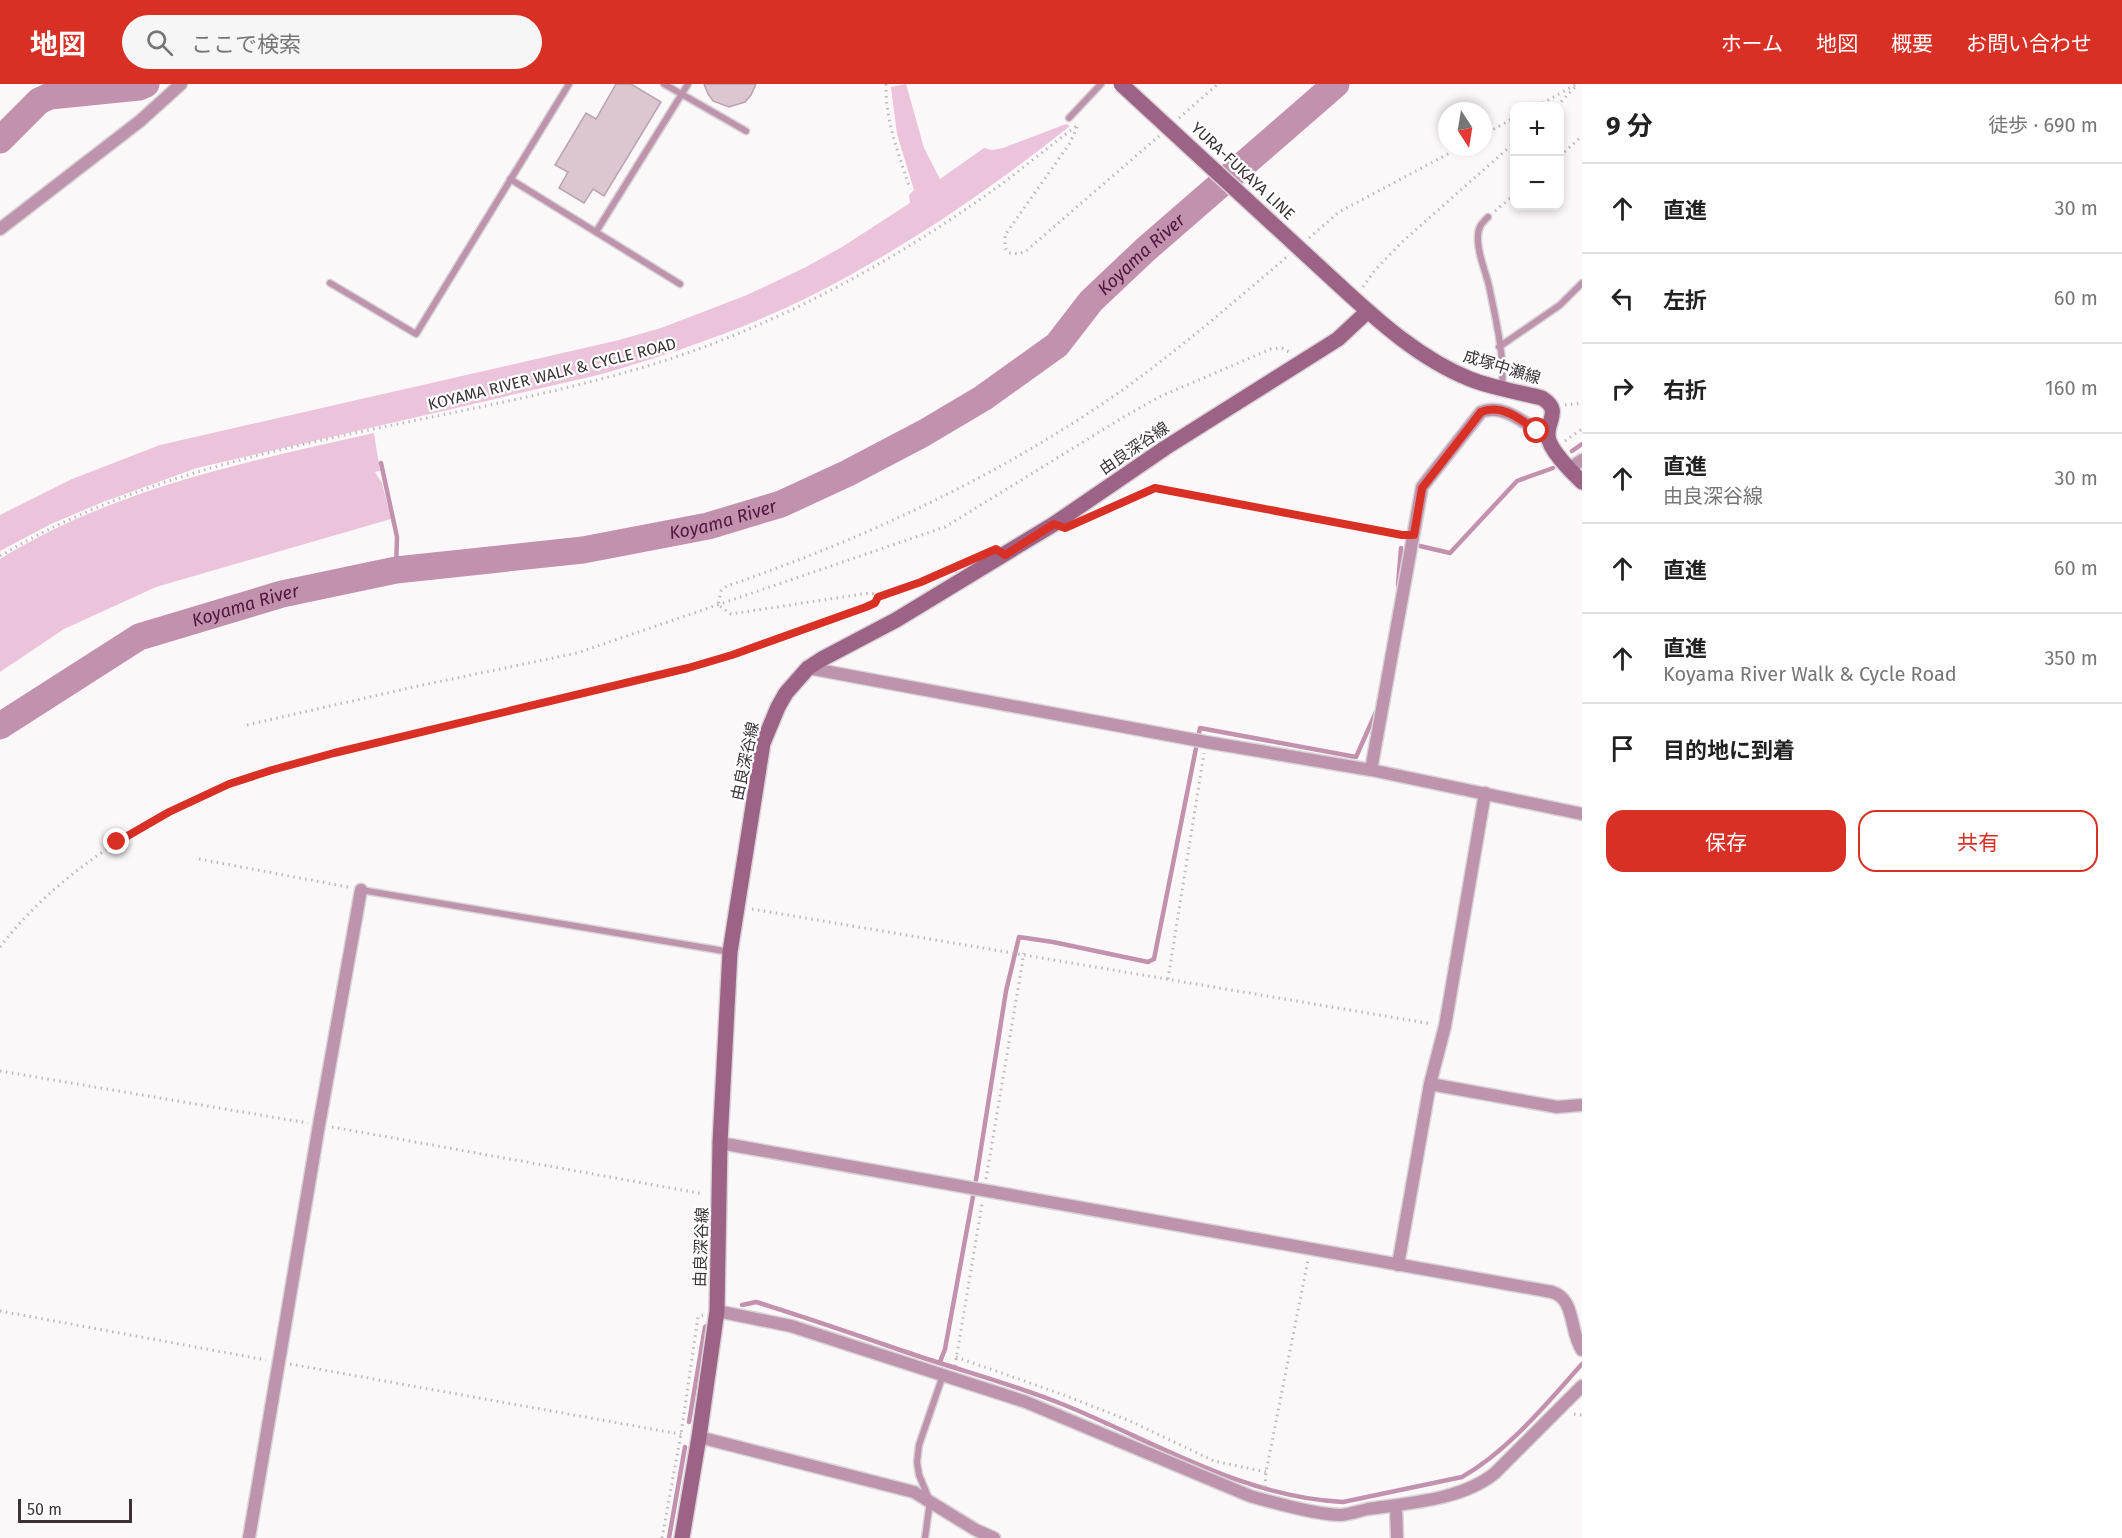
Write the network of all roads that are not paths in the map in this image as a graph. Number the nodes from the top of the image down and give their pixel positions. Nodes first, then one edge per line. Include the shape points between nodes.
1 (182, 84) edge
2 (568, 84) edge
3 (664, 84) edge
4 (688, 84) edge
5 (1101, 84) edge
6 (1121, 84) edge
7 (681, 94) junction
8 (1069, 118) dead end
9 (746, 132) dead end
10 (510, 180) junction
11 (1488, 217) road end
12 (0, 229) edge
13 (596, 232) junction
14 (1582, 283) edge
15 (330, 284) dead end
16 (681, 284) dead end
17 (1368, 311) junction
18 (1500, 347) junction
19 (1502, 388) junction
20 (1551, 443) junction
21 (1582, 460) edge
22 (1569, 469) junction
23 (1582, 482) edge
24 (808, 668) junction
25 (1371, 770) junction
26 (1485, 793) junction
27 (1582, 814) edge
28 (362, 890) joint
29 (730, 952) junction
30 (1430, 1084) junction
31 (1582, 1105) edge
32 (720, 1143) junction
33 (1398, 1265) junction
34 (717, 1311) junction
35 (1582, 1350) edge
36 (948, 1377) junction
37 (1582, 1386) edge
38 (699, 1437) junction
39 (930, 1501) junction
40 (1396, 1506) junction
41 (249, 1538) edge
42 (682, 1538) edge
43 (925, 1538) edge
44 (994, 1538) edge
45 (1396, 1538) edge

1 - 12 street
2 - 10 lane
3 - 7 lane
4 - 7 lane
5 - 8 lane
6 - 17 main road, YURA-FUKAYA LINE, bridge
7 - 9 lane
7 - 13 lane
10 - 13 lane
10 - 15 lane via 416,334
11 - 18 lane via 1481,224 1478,247
13 - 16 lane
14 - 18 lane via 1560,305
17 - 19 main road, 成塚中瀬線 via 1435,361 1470,379
17 - 24 main road, 由良深谷線 via 1338,339 1005,555
18 - 19 lane
19 - 20 main road, 成塚中瀬線 via 1548,402 1553,411
20 - 22 main road
20 - 25 street via 1515,416 1487,409 1422,488
21 - 22 street
22 - 23 main road
24 - 25 street
24 - 29 main road, 由良深谷線 via 786,693 764,743
25 - 26 street
26 - 27 street
26 - 30 street via 1446,1026
28 - 29 lane
28 - 41 street
29 - 32 main road, 由良深谷線
30 - 31 street via 1557,1107
30 - 33 street
32 - 33 street
32 - 34 main road, 由良深谷線
33 - 35 street via 1560,1294
34 - 36 street via 791,1326
34 - 38 main road, 由良深谷線
36 - 39 lane via 919,1445 919,1474
36 - 40 street via 1026,1402 1265,1500 1340,1515
37 - 40 street via 1482,1484
38 - 39 street via 914,1492
38 - 42 main road, 由良深谷線
39 - 43 lane
39 - 44 street
40 - 45 street

